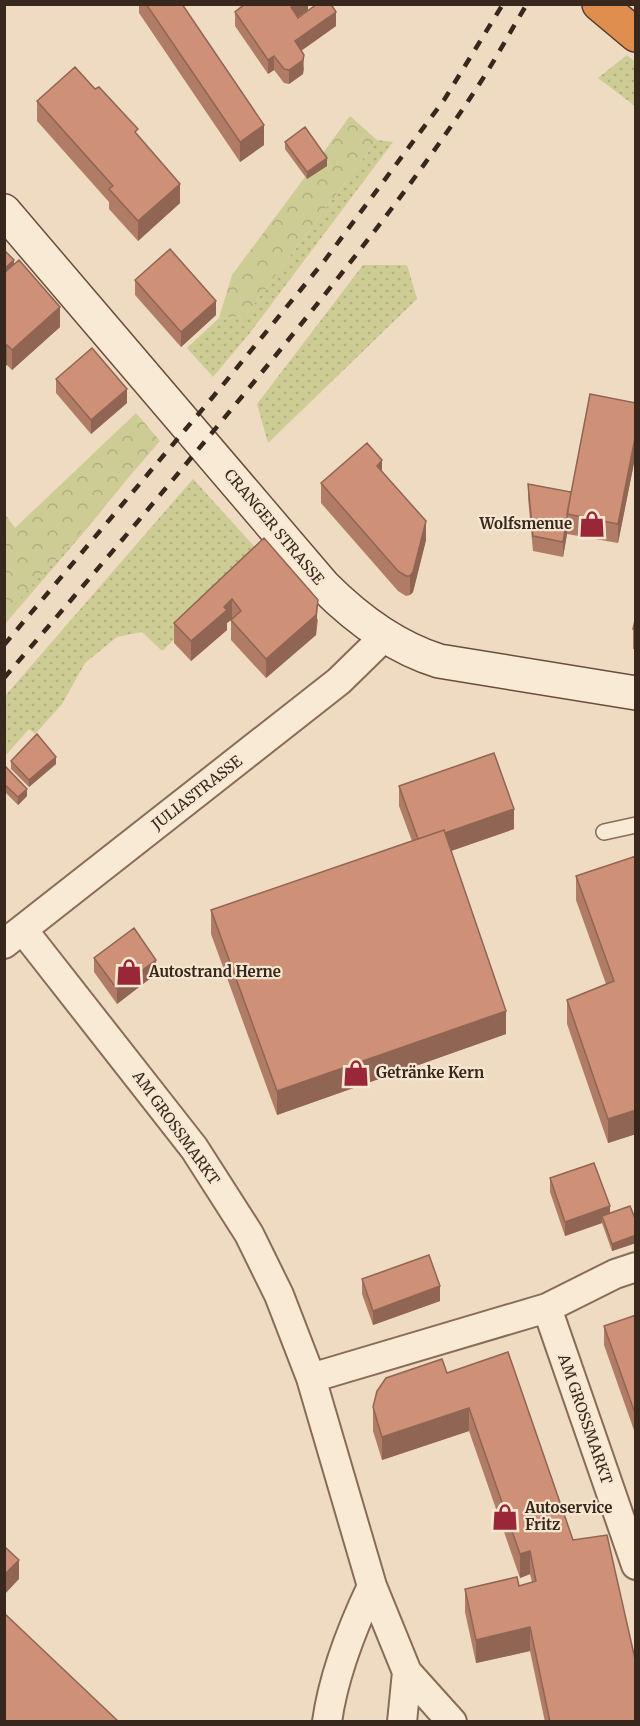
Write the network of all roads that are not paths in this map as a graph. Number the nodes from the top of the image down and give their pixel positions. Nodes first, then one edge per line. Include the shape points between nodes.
1 (599, 4) edge
2 (636, 35) edge
3 (4, 211) edge
4 (384, 636) junction
5 (636, 693) edge
6 (636, 825) edge
7 (604, 832) dead end
8 (14, 937) edge
9 (636, 1267) edge
10 (547, 1308) junction
11 (311, 1378) junction
12 (636, 1565) edge
13 (372, 1586) junction
14 (407, 1672) junction
15 (327, 1722) edge
16 (402, 1722) edge
17 (452, 1722) edge

1 - 2 highway
3 - 4 street, CRANGER STRASSE via 324,586
4 - 5 street, CRANGER STRASSE via 414,653 456,665
4 - 8 street, JULIASTRASSE via 339,681
6 - 7 lane
8 - 11 street, AM GROSSMARKT via 200,1157 249,1234 279,1295
9 - 10 street
10 - 11 street
10 - 12 street, AM GROSSMARKT
11 - 13 street, AM GROSSMARKT
13 - 14 street, AM GROSSMARKT
13 - 15 street via 329,1703
14 - 16 street, AM GROSSMARKT
14 - 17 street, AM GROSSMARKT

